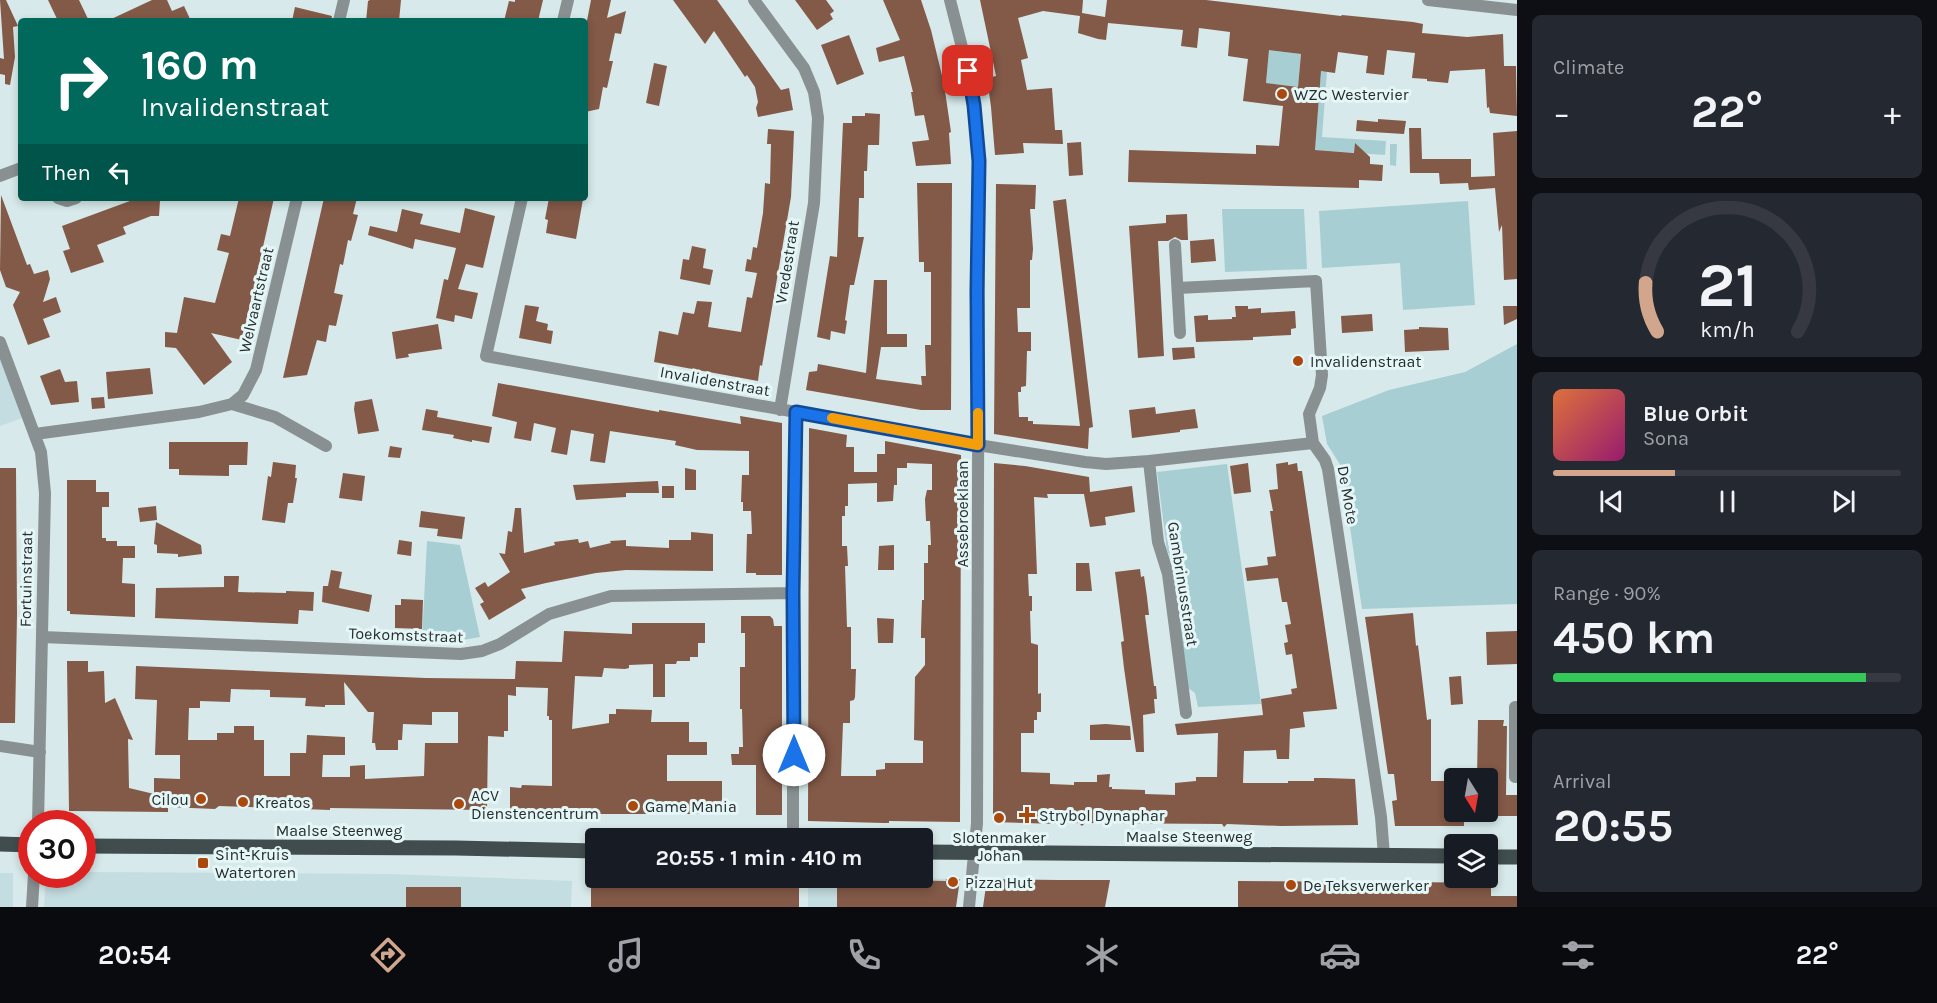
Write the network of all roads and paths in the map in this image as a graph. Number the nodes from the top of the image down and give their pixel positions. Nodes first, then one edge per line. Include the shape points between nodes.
1 (344, 0) edge
2 (568, 0) edge
3 (754, 0) edge
4 (950, 0) edge
5 (1428, 0) edge
6 (1517, 10) edge
7 (340, 18) edge
8 (564, 18) edge
9 (18, 169) edge
10 (0, 176) edge
11 (296, 201) edge
12 (521, 201) edge
13 (1175, 245) dead end
14 (1178, 288) junction
15 (1180, 333) dead end
16 (0, 342) edge
17 (232, 404) junction
18 (780, 410) junction
19 (796, 412) junction
20 (35, 435) junction
21 (1313, 443) junction
22 (978, 445) junction
23 (326, 446) dead end
24 (1149, 461) junction
25 (793, 593) junction
26 (42, 637) junction
27 (1517, 707) edge
28 (1186, 713) dead end
29 (0, 746) edge
30 (40, 752) junction
31 (1517, 777) edge
32 (38, 810) edge
33 (793, 828) edge
34 (0, 844) edge
35 (18, 845) edge
36 (96, 846) edge
37 (585, 851) edge
38 (933, 852) edge
39 (975, 852) junction
40 (1384, 856) junction
41 (1444, 856) edge
42 (1498, 857) edge
43 (1517, 857) edge
44 (33, 888) edge
45 (32, 907) edge
46 (969, 907) edge

1 - 7 street
2 - 8 street
3 - 18 street, Vredestraat via 804,68 814,92 818,118 814,203
4 - 22 street, Assebroeklaan via 968,71 979,149
5 - 6 street
9 - 10 street
11 - 17 street, Welvaartstraat via 256,370 243,395
12 - 18 street, Invalidenstraat via 486,356
13 - 14 street
14 - 15 street
14 - 21 street, De Mote via 1316,281 1323,375 1309,414
16 - 20 street, Fortuinstraat
17 - 20 street
17 - 23 street via 275,417
18 - 19 street, Invalidenstraat
19 - 22 street, Invalidenstraat
19 - 25 street
20 - 26 street, Fortuinstraat via 41,452 45,493
21 - 24 street, Invalidenstraat
21 - 40 street, De Mote via 1328,469
22 - 24 street, Invalidenstraat via 1106,464
22 - 39 street, Assebroeklaan
24 - 28 street, Gambrinusstraat
25 - 26 street, Toekomststraat via 611,596 549,614 500,645 461,654
25 - 33 street
26 - 30 street, Fortuinstraat
27 - 31 street
29 - 30 street
30 - 32 street, Fortuinstraat
34 - 35 main road
36 - 37 main road, Maalse Steenweg
38 - 39 main road, Maalse Steenweg
39 - 40 main road, Maalse Steenweg
39 - 46 street, Assebroeklaan
40 - 41 main road, Maalse Steenweg
42 - 43 main road
44 - 45 street

